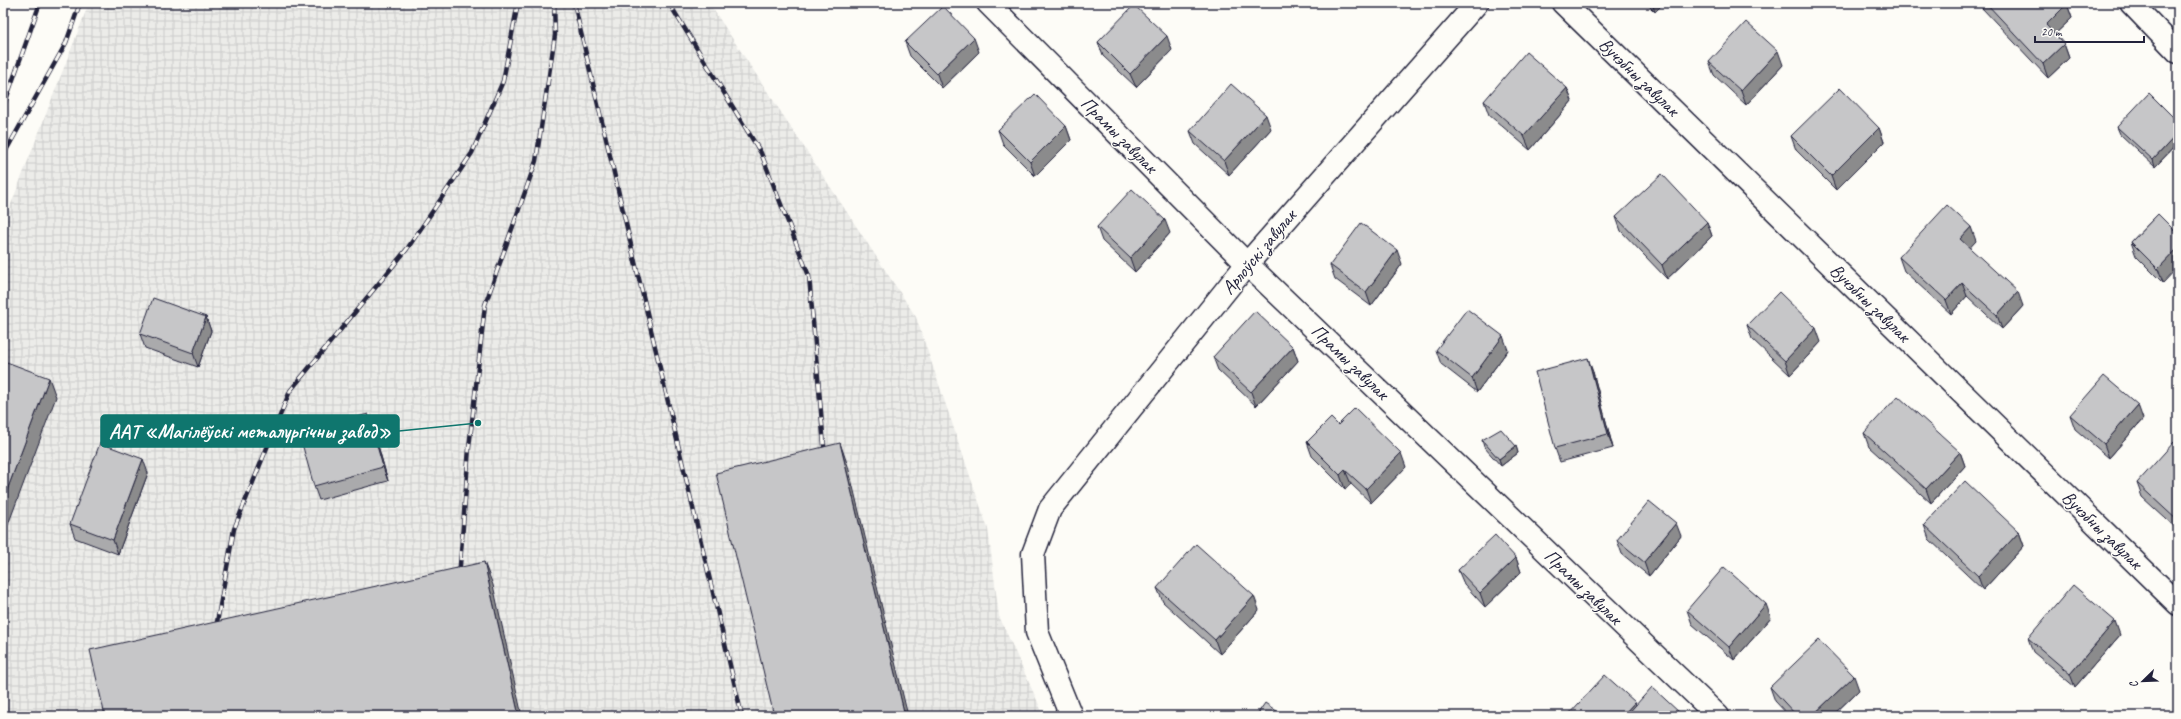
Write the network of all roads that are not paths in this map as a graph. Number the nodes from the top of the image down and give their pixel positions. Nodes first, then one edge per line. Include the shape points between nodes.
1 (988, 3) edge
2 (1476, 3) edge
3 (1563, 3) edge
4 (2132, 3) edge
5 (2178, 52) edge
6 (1247, 264) junction
7 (2178, 604) edge
8 (1071, 716) edge
9 (1718, 716) edge

1 - 6 street, Прамы завулак
2 - 6 street, Арлоўскі завулак
3 - 7 street, Вучэбны завулак
4 - 5 street
6 - 8 street, Арлоўскі завулак via 1050,509 1033,554 1037,632
6 - 9 street, Прамы завулак

